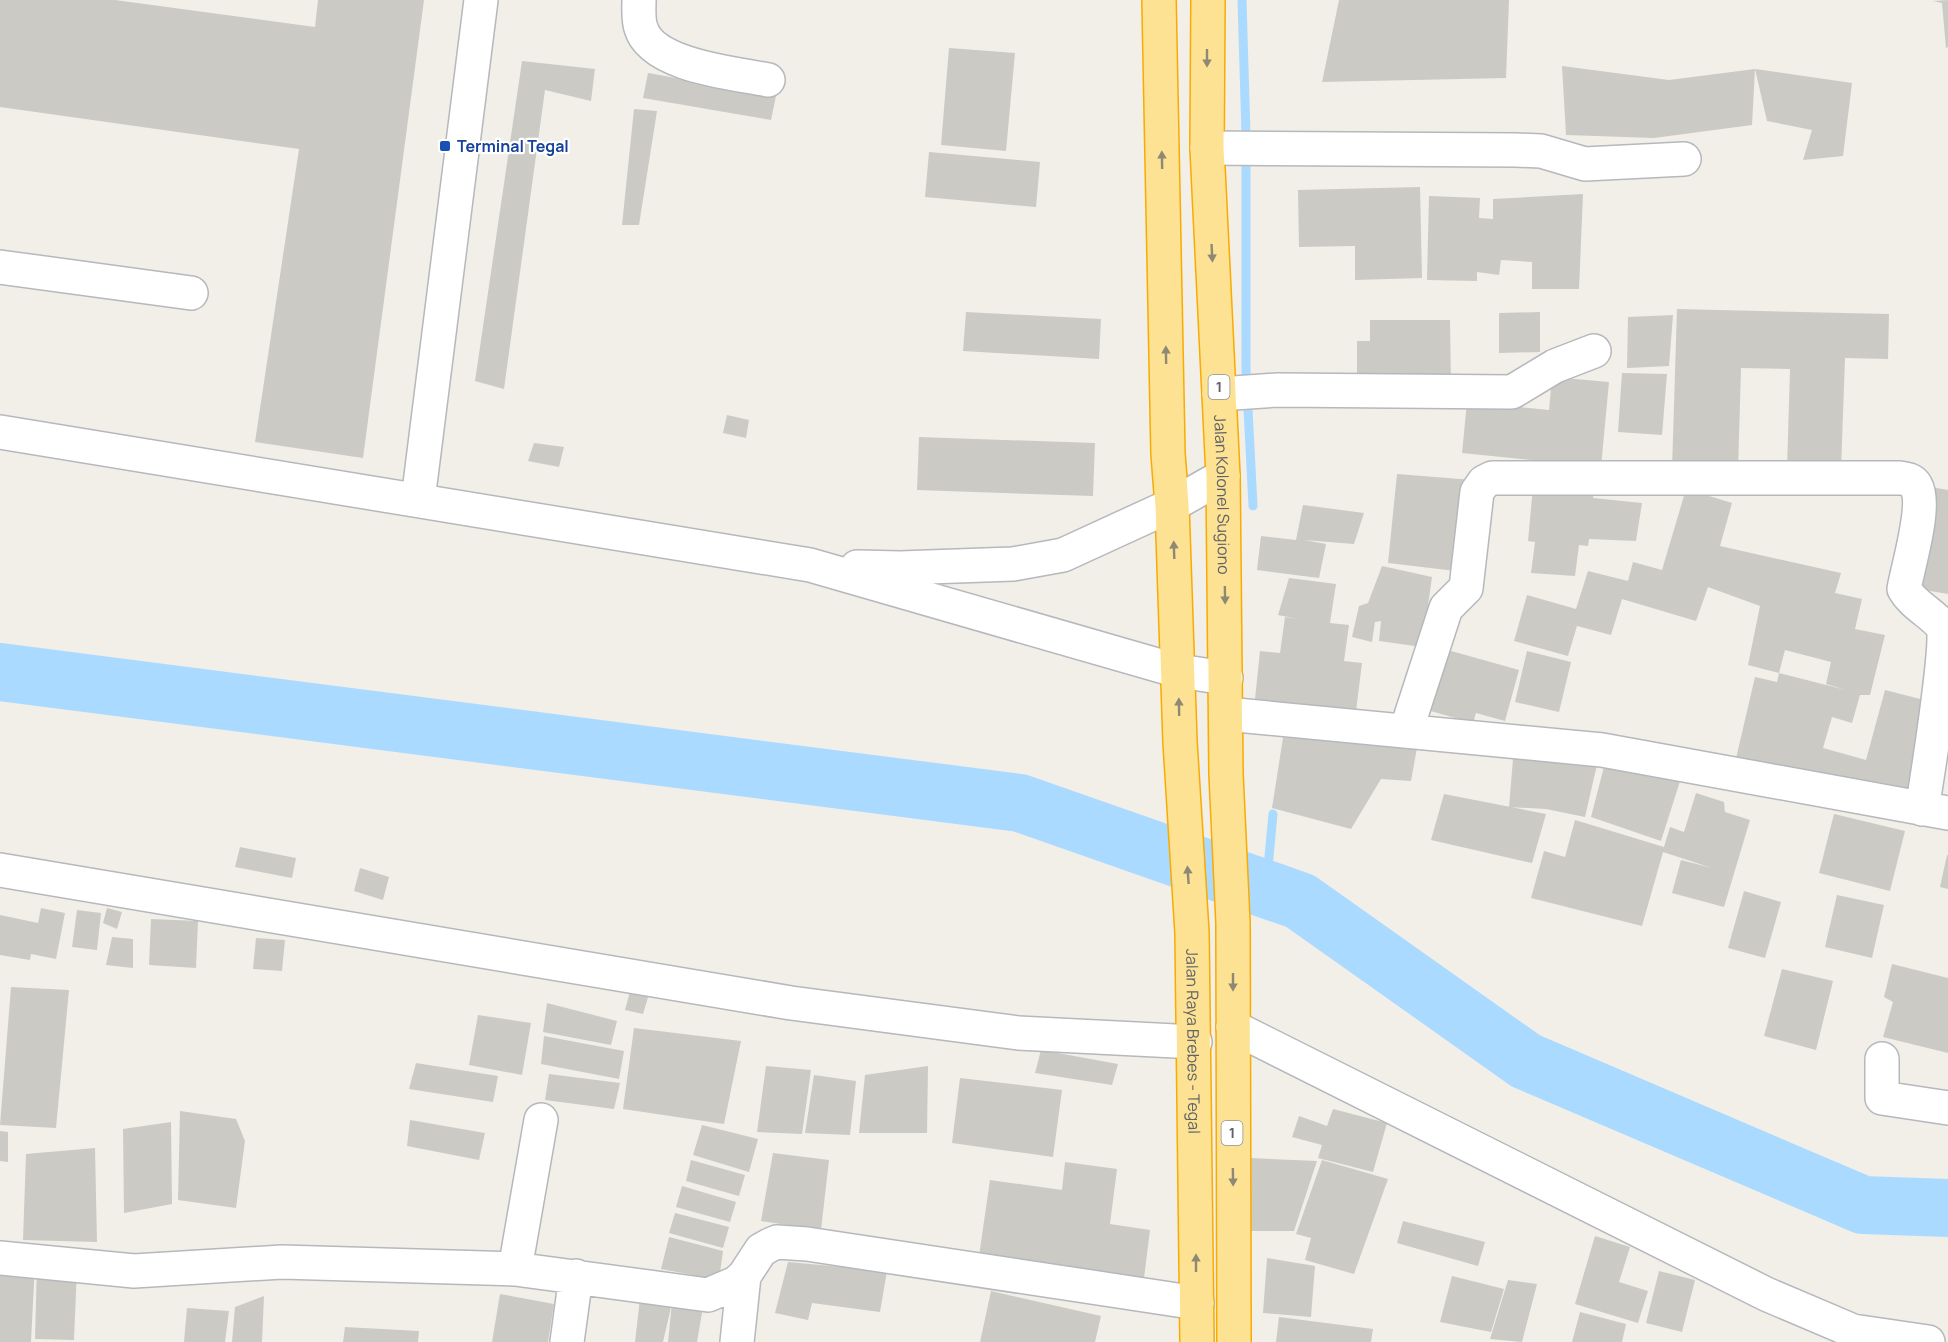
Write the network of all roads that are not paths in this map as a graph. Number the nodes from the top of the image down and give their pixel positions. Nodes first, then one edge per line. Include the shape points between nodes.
1 (481, 0) edge
2 (639, 0) edge
3 (1159, 0) edge
4 (1208, 0) edge
5 (768, 80) dead end
6 (1219, 148) junction
7 (1684, 159) dead end
8 (0, 267) edge
9 (191, 293) dead end
10 (1594, 351) dead end
11 (1227, 393) junction
12 (0, 432) edge
13 (1223, 476) junction
14 (418, 500) junction
15 (1172, 505) junction
16 (810, 565) junction
17 (1178, 671) junction
18 (1226, 678) junction
19 (1226, 714) junction
20 (1407, 731) junction
21 (1935, 811) edge
22 (0, 870) edge
23 (1233, 1027) junction
24 (1195, 1042) junction
25 (1882, 1059) dead end
26 (1948, 1108) edge
27 (541, 1120) dead end
28 (0, 1258) edge
29 (515, 1269) junction
30 (576, 1276) junction
31 (744, 1276) junction
32 (1197, 1303) junction
33 (567, 1342) edge
34 (737, 1342) edge
35 (1197, 1342) edge
36 (1234, 1342) edge
37 (1928, 1342) edge

1 - 14 street
2 - 5 street via 641,28 650,44 673,59
15 -> 3 highway
4 -> 6 highway, Jalan Kolonel Sugiono / 1
6 - 7 street via 1540,151 1585,164
6 -> 11 highway, Jalan Kolonel Sugiono / 1
8 - 9 street
10 - 11 street via 1555,366 1512,392
11 - 13 highway, Jalan Kolonel Sugiono / 1
12 - 14 street
13 - 15 street
13 -> 18 highway, Jalan Kolonel Sugiono / 1
14 - 16 street
15 - 16 street via 1063,555 1013,564 900,568
17 -> 15 highway
16 - 17 street
17 - 18 street
24 -> 17 highway, Jalan Raya Brebes - Tegal
18 - 19 highway, Jalan Kolonel Sugiono / 1
19 - 20 street
19 -> 23 highway, Jalan Kolonel Sugiono / 1
20 - 21 street via 1602,750
20 - 21 street via 1446,608 1466,588 1477,492 1484,482 1492,478 1900,477 1912,480 1920,502 1904,589 1944,629 1947,647
22 - 24 street via 791,1003 1018,1033
23 -> 36 highway, 1
23 - 37 street via 1776,1299 1853,1330
32 -> 24 highway, Jalan Raya Brebes - Tegal
25 - 26 street via 1882,1098
27 - 29 street
28 - 29 street via 134,1271 282,1262
29 - 30 street
30 - 31 street via 708,1295 730,1288
30 - 33 street
31 - 32 street via 761,1250 777,1242
31 - 34 street
32 - 35 highway, Jalan Raya Brebes - Tegal

